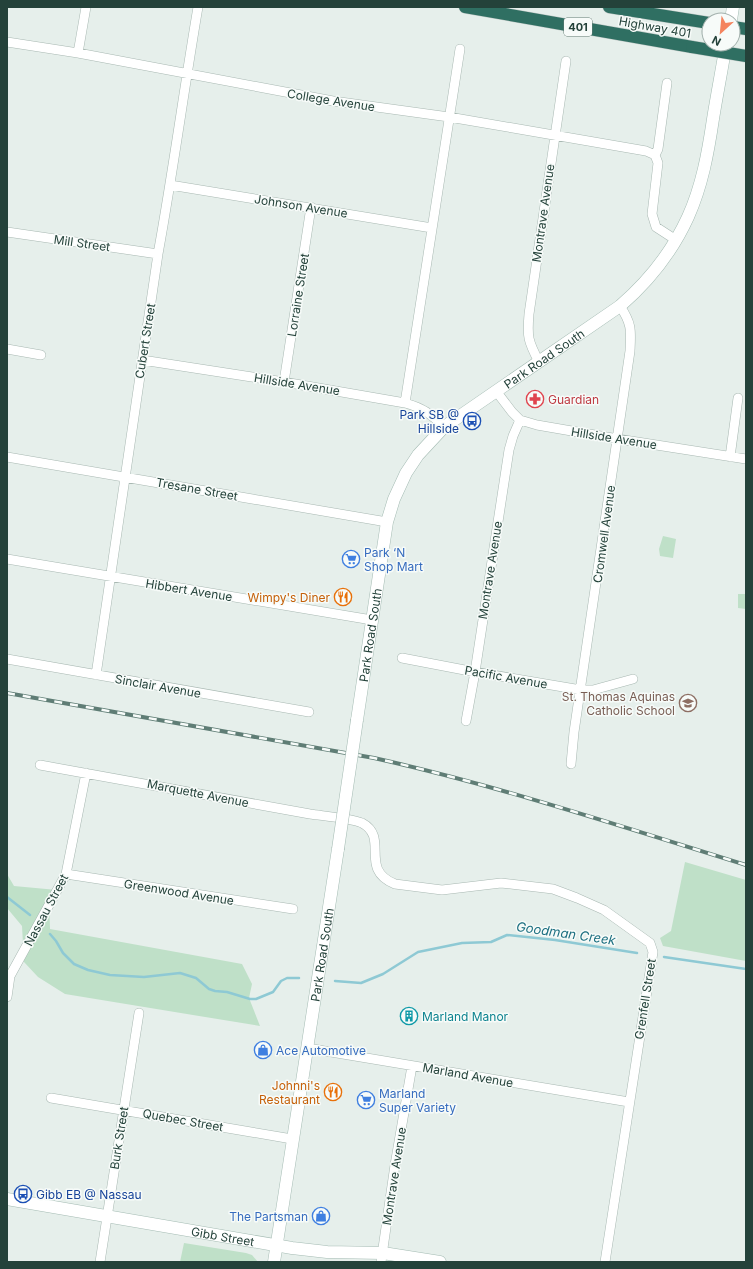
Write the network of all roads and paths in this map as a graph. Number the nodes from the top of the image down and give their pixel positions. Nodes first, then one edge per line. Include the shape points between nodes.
1 (86, 7) edge
2 (198, 7) edge
3 (465, 7) edge
4 (609, 7) edge
5 (701, 21) edge
6 (7, 42) edge
7 (460, 49) dead end
8 (725, 52) edge
9 (78, 53) junction
10 (746, 56) edge
11 (566, 61) dead end
12 (187, 74) junction
13 (668, 82) dead end
14 (449, 117) junction
15 (554, 135) junction
16 (655, 155) junction
17 (170, 185) junction
18 (311, 207) junction
19 (432, 228) junction
20 (7, 232) edge
21 (676, 240) junction
22 (158, 254) junction
23 (620, 306) junction
24 (7, 349) edge
25 (41, 355) dead end
26 (142, 360) junction
27 (539, 362) junction
28 (284, 382) junction
29 (496, 391) junction
30 (738, 398) dead end
31 (405, 403) junction
32 (520, 420) junction
33 (444, 427) junction
34 (618, 439) junction
35 (730, 456) junction
36 (7, 457) edge
37 (746, 459) edge
38 (126, 477) junction
39 (387, 522) junction
40 (7, 559) edge
41 (111, 577) junction
42 (372, 620) junction
43 (402, 658) dead end
44 (7, 659) edge
45 (475, 672) junction
46 (96, 675) junction
47 (633, 679) dead end
48 (581, 690) junction
49 (310, 712) dead end
50 (466, 721) dead end
51 (571, 764) dead end
52 (40, 765) dead end
53 (86, 773) junction
54 (355, 821) joint
55 (66, 874) junction
56 (293, 909) dead end
57 (7, 997) edge
58 (138, 1013) dead end
59 (307, 1048) junction
60 (412, 1066) junction
61 (51, 1098) dead end
62 (629, 1102) junction
63 (124, 1109) junction
64 (292, 1139) junction
65 (7, 1199) edge
66 (108, 1216) junction
67 (277, 1245) junction
68 (382, 1257) edge
69 (100, 1262) edge
70 (274, 1262) edge
71 (440, 1262) edge
72 (605, 1262) edge

1 - 9 street
2 - 12 street, Cubert Street
3 - 10 highway, Highway 401 / 401, bridge
4 - 5 highway, Highway 401
6 - 9 street, College Avenue
7 - 14 street
8 - 21 main road, Park Road South via 703,172 694,202
9 - 12 street, College Avenue
11 - 15 street, Montrave Avenue
12 - 14 street, College Avenue via 334,102
12 - 17 street, Cubert Street
13 - 16 street
14 - 15 street, College Avenue
14 - 19 street
15 - 16 street, College Avenue via 646,151
15 - 27 street, Montrave Avenue via 529,314 530,344
16 - 21 street via 658,163 652,214 656,227
17 - 18 street, Johnson Avenue
17 - 22 street, Cubert Street
18 - 19 street, Johnson Avenue
18 - 28 street, Lorraine Street
19 - 31 street
20 - 22 street, Mill Street
21 - 23 main road, Park Road South via 643,285
22 - 26 street, Cubert Street
23 - 27 main road, Park Road South
23 - 34 street, Cromwell Avenue via 628,317 631,330
24 - 25 street
26 - 28 street, Hillside Avenue
26 - 38 street, Cubert Street
27 - 29 main road, Park Road South
28 - 31 street, Hillside Avenue
29 - 32 street
29 - 33 main road, Park Road South
30 - 35 street
31 - 33 street, Hillside Avenue via 426,411
32 - 34 street, Hillside Avenue
32 - 45 street, Montrave Avenue via 509,450
33 - 39 main road, Park Road South via 421,451 406,474
34 - 35 street, Hillside Avenue
34 - 48 street, Cromwell Avenue
35 - 37 street, Hillside Avenue
36 - 38 street, Tresane Street
38 - 39 street, Tresane Street
38 - 41 street, Cubert Street
39 - 42 main road, Park Road South
40 - 41 street, Hibbert Avenue
41 - 42 street, Hibbert Avenue
41 - 46 street, Cubert Street
42 - 59 main road, Park Road South, bridge
43 - 45 street, Pacific Avenue
44 - 46 street, Sinclair Avenue
45 - 48 street, Pacific Avenue
45 - 50 street, Montrave Avenue
46 - 49 street, Sinclair Avenue
47 - 48 street, Pacific Avenue via 593,690
48 - 51 street, Cromwell Avenue
52 - 53 street, Marquette Avenue
53 - 54 street, Marquette Avenue
53 - 55 street, Nassau Street
54 - 62 street, Grenfell Street via 368,827 373,834 376,847 375,864 390,882 442,890 501,883 553,889 604,910 650,943 653,952
55 - 56 street, Greenwood Avenue
55 - 57 street, Nassau Street via 10,976
58 - 63 street, Burk Street
59 - 60 street, Marland Avenue
59 - 64 main road, Park Road South
60 - 62 street, Marland Avenue
60 - 68 street, Montrave Avenue
61 - 63 street, Quebec Street
62 - 72 street, Grenfell Street
63 - 64 street, Quebec Street
63 - 66 street, Burk Street
64 - 67 main road, Park Road South
65 - 66 main road, Gibb Street
66 - 67 main road, Gibb Street
66 - 69 street, Burk Street
67 - 68 main road, Gibb Street
67 - 70 main road, Park Road South
68 - 71 main road, Gibb Street

